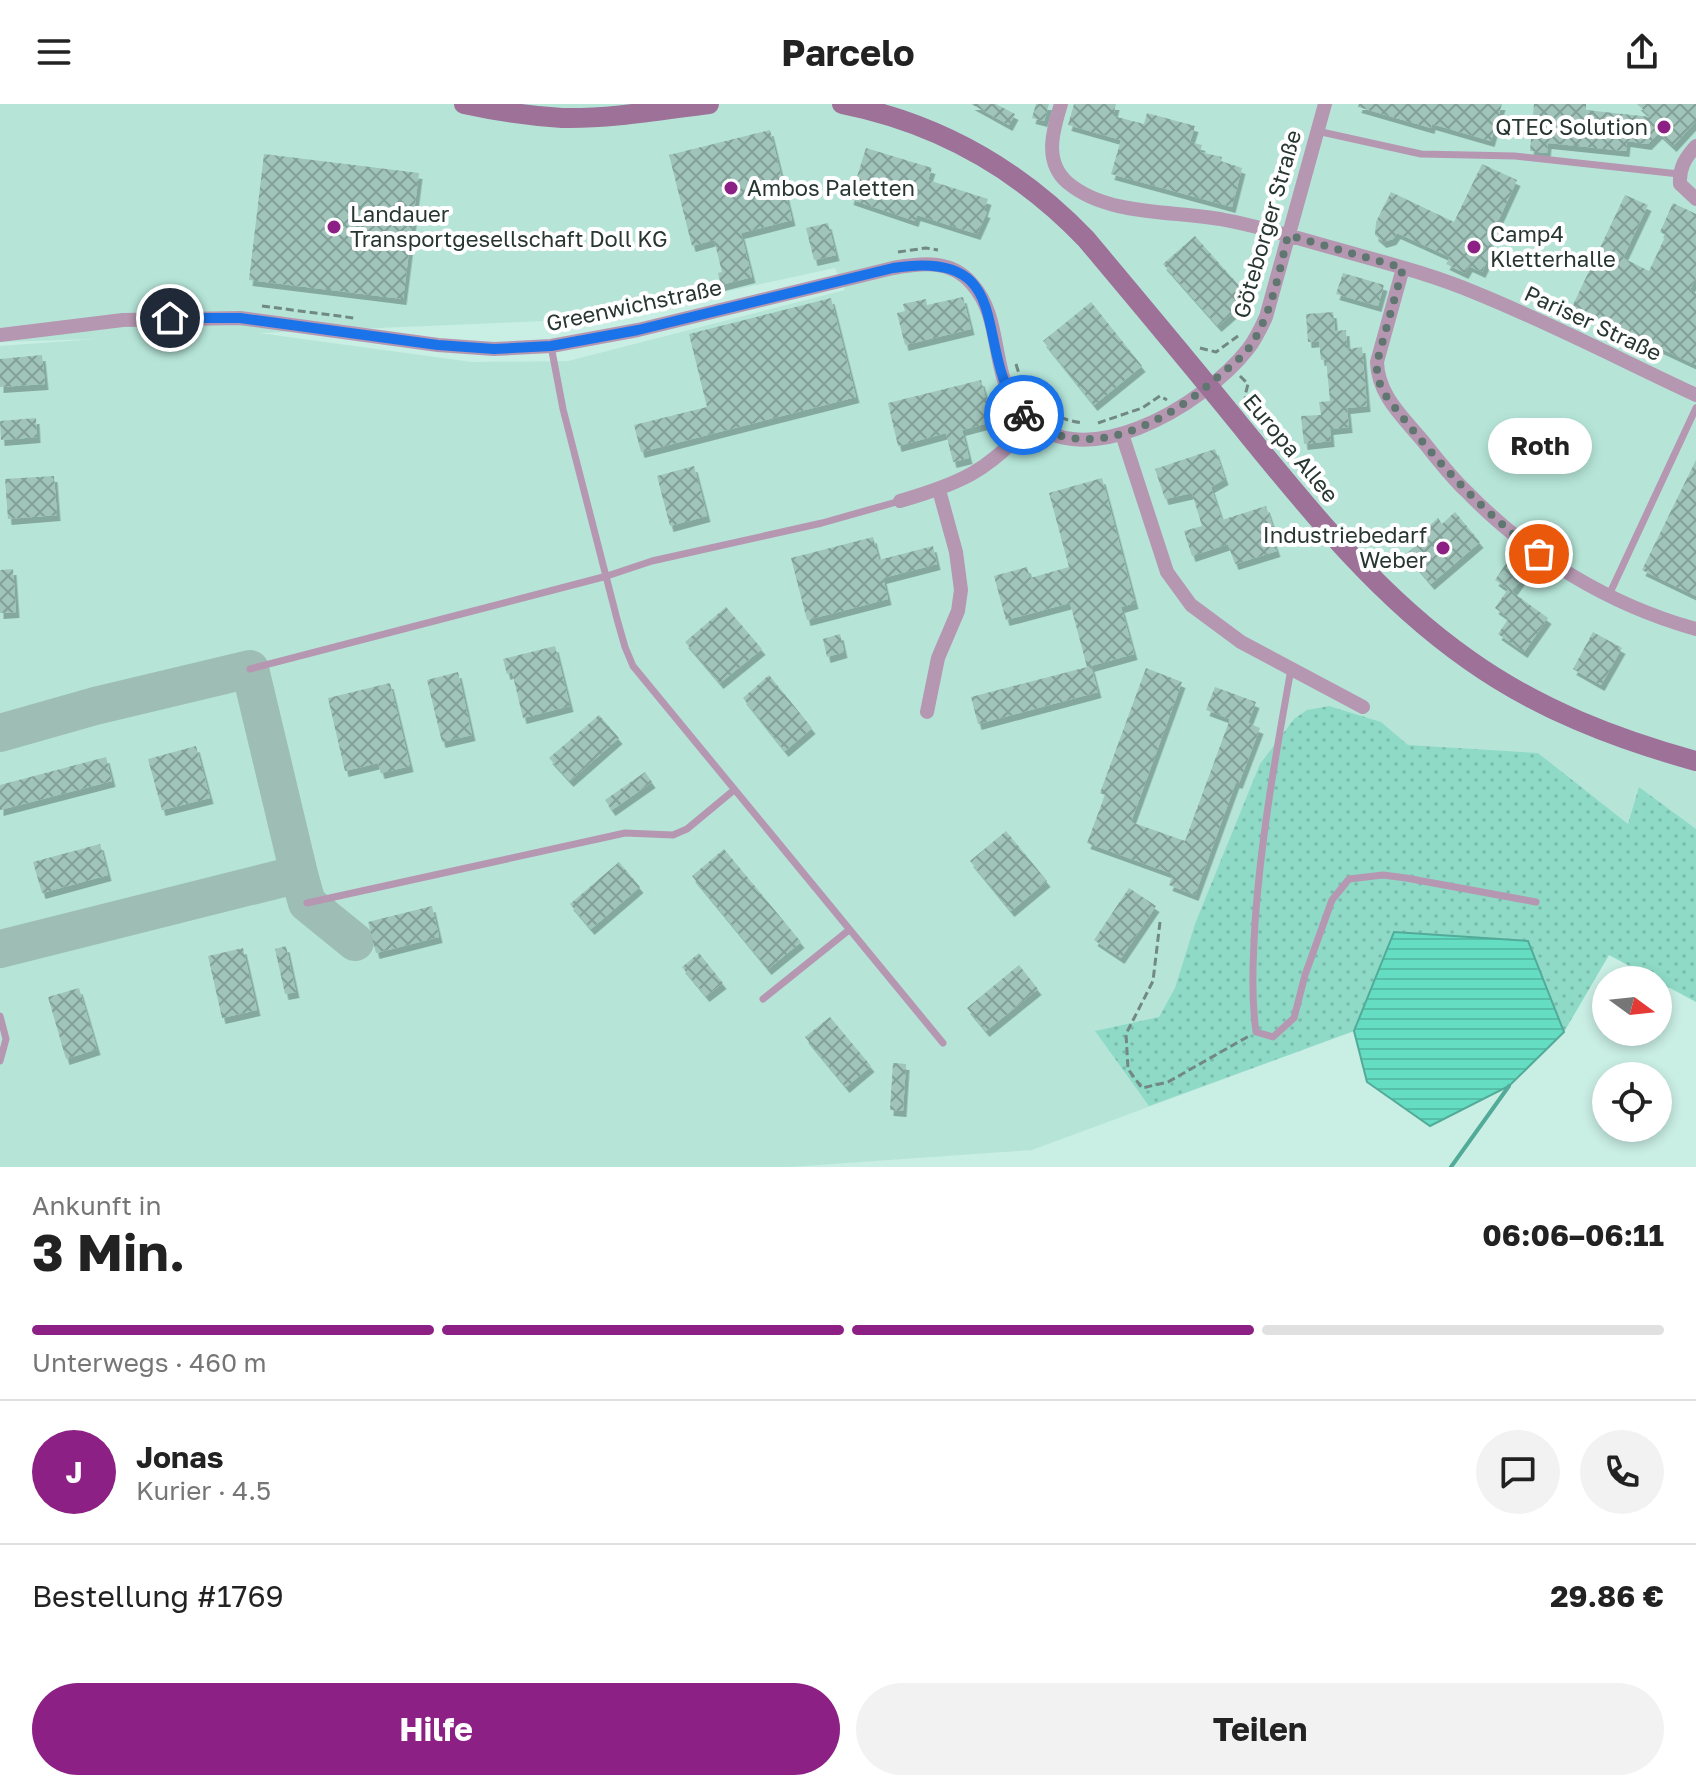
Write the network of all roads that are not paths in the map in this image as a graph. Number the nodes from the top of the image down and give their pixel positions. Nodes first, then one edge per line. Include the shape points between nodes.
1 (709, 104) edge
2 (842, 104) edge
3 (1061, 104) edge
4 (1325, 104) edge
5 (475, 105) edge
6 (1317, 131) junction
7 (1696, 146) edge
8 (1679, 174) junction
9 (1696, 199) edge
10 (1288, 235) junction
11 (1403, 268) junction
12 (0, 335) edge
13 (551, 346) junction
14 (1209, 386) junction
15 (1696, 395) edge
16 (1696, 408) edge
17 (1032, 422) junction
18 (1122, 434) junction
19 (939, 490) junction
20 (900, 501) joint
21 (607, 576) junction
22 (1608, 595) junction
23 (1696, 629) edge
24 (250, 669) dead end
25 (1291, 669) junction
26 (1363, 707) dead end
27 (927, 712) dead end
28 (1696, 761) edge
29 (734, 790) junction
30 (1536, 902) dead end
31 (307, 903) dead end
32 (849, 930) junction
33 (763, 999) dead end
34 (0, 1016) edge
35 (943, 1043) dead end
36 (0, 1061) edge

1 - 5 main road via 565,118
2 - 14 main road, Europa Allee via 934,130 983,155 1040,195 1086,239
3 - 10 street, Pariser Straße via 1051,150 1056,167 1079,191 1125,209 1209,217
4 - 6 street, Göteborger Straße
6 - 8 lane via 1421,154 1529,157
6 - 10 street, Göteborger Straße
7 - 8 street
8 - 9 street via 1680,184
10 - 11 street, Pariser Straße
10 - 14 street, Göteborger Straße via 1262,324 1248,349
11 - 15 street, Pariser Straße via 1476,293
11 - 22 street via 1377,362 1383,392 1464,490 1505,528
12 - 13 street, Greenwichstraße via 123,320 240,318 438,345
13 - 17 street, Greenwichstraße via 893,268 940,265 973,284 983,300 1009,393
13 - 21 lane
14 - 18 street via 1176,410
14 - 28 main road, Europa Allee via 1356,561 1418,621 1495,677 1563,714
16 - 22 lane
17 - 18 street via 1053,433 1085,439
17 - 19 street via 989,465
18 - 25 street via 1167,572 1191,605 1241,642
19 - 20 street
19 - 27 street via 961,590
20 - 21 lane
21 - 24 lane
21 - 29 lane via 633,666
22 - 23 street
25 - 26 street
25 - 30 lane via 1257,892 1251,993 1256,1032 1273,1037 1294,1018 1332,900 1349,879 1383,875
29 - 31 lane via 673,835 625,833
29 - 32 lane
32 - 33 lane
32 - 35 lane
34 - 36 lane via 6,1039

